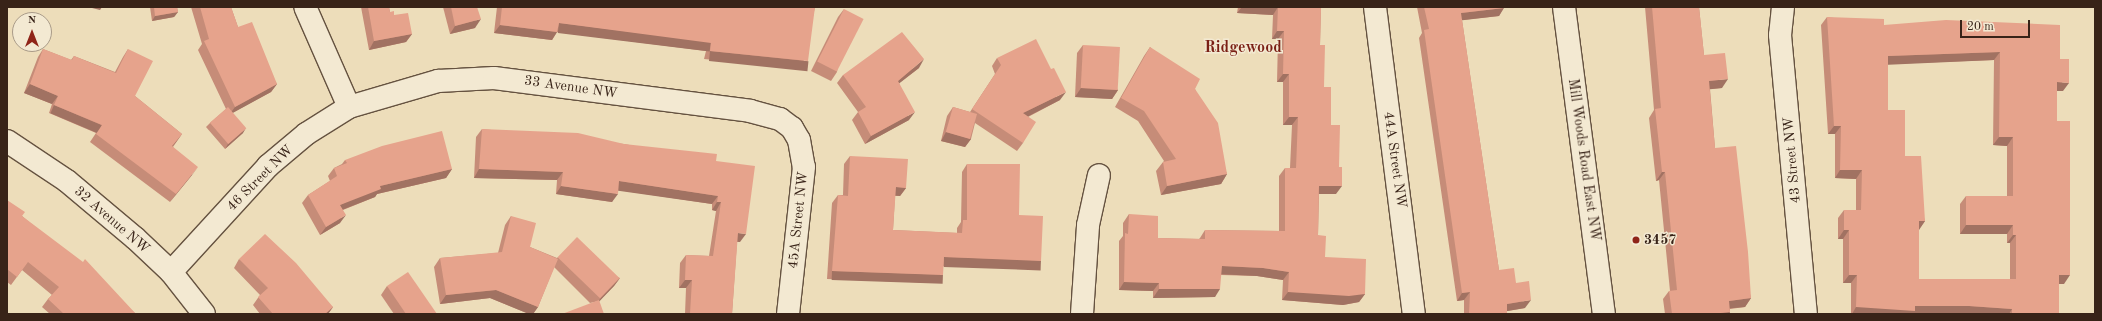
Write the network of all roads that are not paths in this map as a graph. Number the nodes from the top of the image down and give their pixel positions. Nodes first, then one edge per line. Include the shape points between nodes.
1 (305, 7) edge
2 (1374, 7) edge
3 (1564, 7) edge
4 (1783, 7) edge
5 (349, 108) junction
6 (792, 128) joint
7 (7, 142) edge
8 (1099, 175) dead end
9 (171, 272) junction
10 (204, 314) edge
11 (788, 314) edge
12 (1082, 314) edge
13 (1414, 314) edge
14 (1604, 314) edge
15 (1806, 314) edge

1 - 5 street
2 - 13 street, 44A Street NW
3 - 14 street, Mill Woods Road East NW
4 - 15 street, 43 Street NW via 1780,35
5 - 6 street, 33 Avenue NW via 438,81 494,78 750,111 780,119
5 - 9 street, 46 Street NW via 306,134 268,166
6 - 11 street, 45A Street NW via 803,154 804,167
7 - 9 street, 32 Avenue NW via 95,203
8 - 12 street via 1088,225
9 - 10 street, 32 Avenue NW

